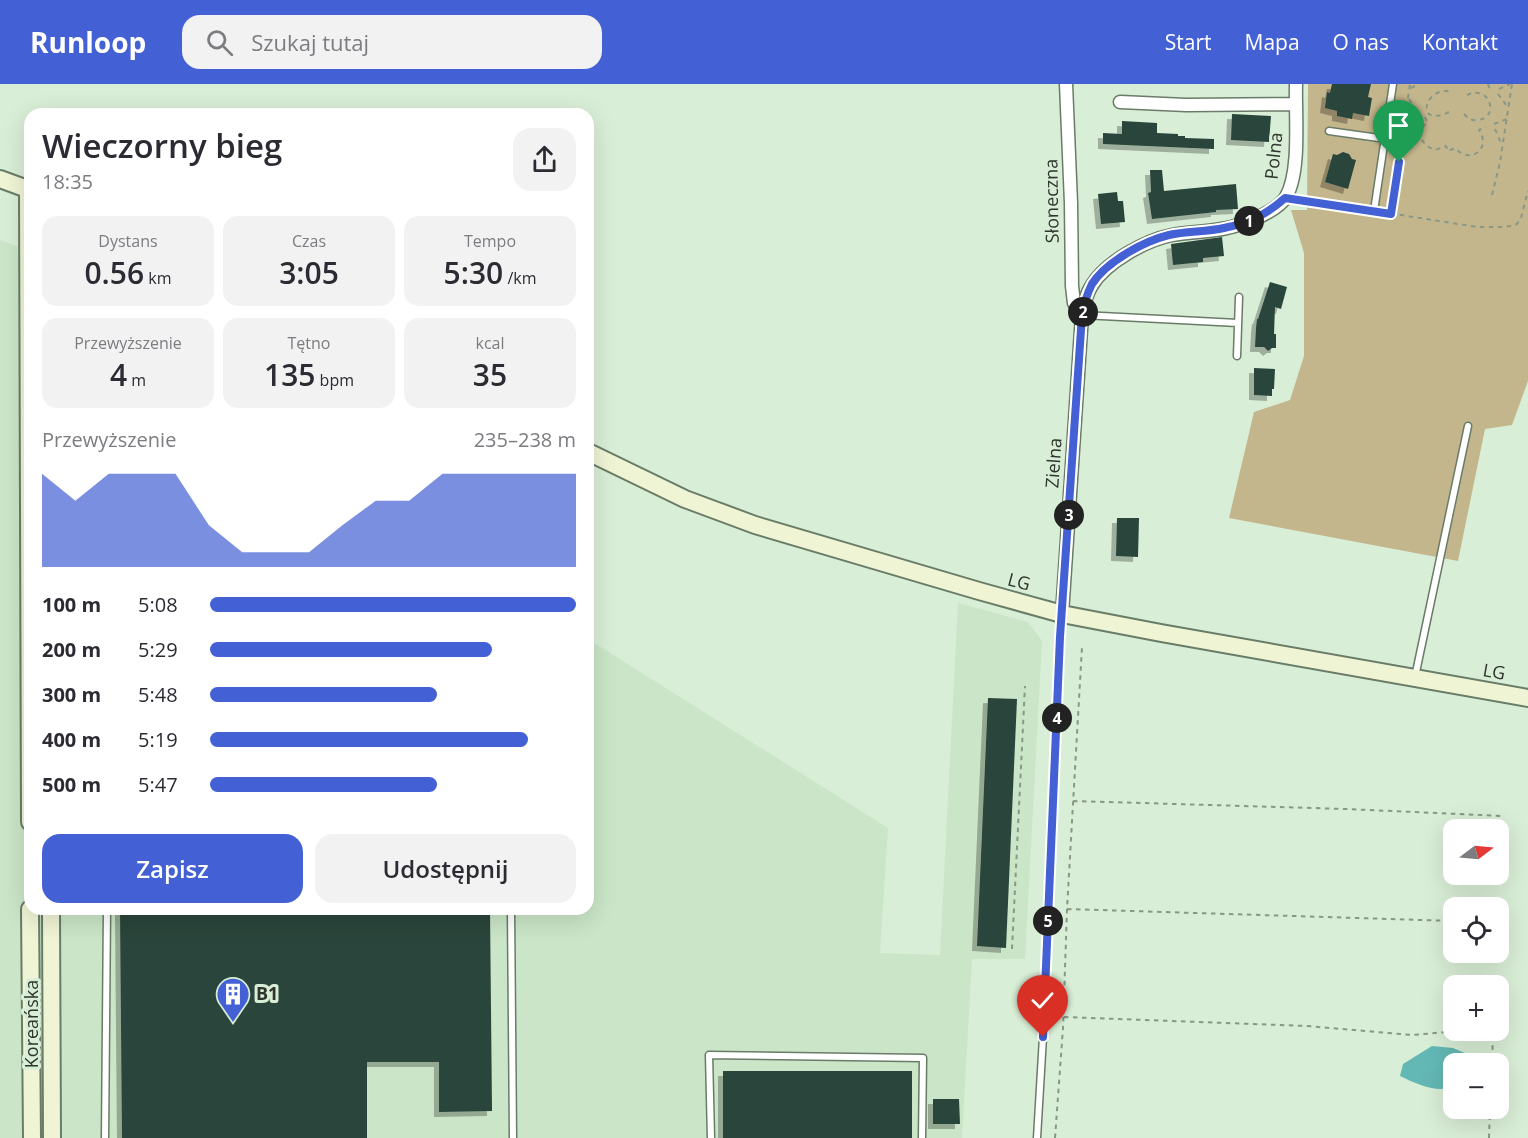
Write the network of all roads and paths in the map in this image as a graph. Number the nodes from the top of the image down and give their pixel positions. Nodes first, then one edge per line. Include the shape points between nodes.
1 (1066, 84) edge
2 (1296, 84) edge
3 (1393, 84) edge
4 (1410, 84) edge
5 (1419, 84) edge
6 (1488, 84) edge
7 (1511, 84) edge
8 (1446, 87) dead end
9 (1410, 88) junction
10 (1499, 89) dead end
11 (1452, 92) dead end
12 (1498, 94) dead end
13 (1467, 95) dead end
14 (1426, 96) dead end
15 (1486, 96) junction
16 (1408, 97) junction
17 (1120, 102) dead end
18 (1295, 104) junction
19 (1508, 108) junction
20 (1417, 111) dead end
21 (1431, 111) junction
22 (1449, 112) dead end
23 (1464, 114) dead end
24 (1417, 116) dead end
25 (1507, 118) junction
26 (1483, 119) junction
27 (1404, 122) junction
28 (1494, 124) dead end
29 (1495, 129) dead end
30 (1329, 131) dead end
31 (1386, 139) junction
32 (1502, 145) junction
33 (0, 179) edge
34 (24, 187) edge
35 (1528, 191) edge
36 (1492, 195) dead end
37 (1285, 198) junction
38 (1374, 211) junction
39 (1391, 214) junction
40 (1239, 297) dead end
41 (1082, 315) junction
42 (1238, 323) junction
43 (1237, 356) dead end
44 (1468, 426) dead end
45 (594, 455) edge
46 (1062, 614) junction
47 (1082, 646) dead end
48 (1415, 678) junction
49 (1025, 686) dead end
50 (1528, 698) edge
51 (1072, 801) junction
52 (1503, 816) dead end
53 (1067, 909) junction
54 (30, 915) edge
55 (51, 915) edge
56 (107, 915) edge
57 (511, 915) edge
58 (1443, 921) edge
59 (1012, 949) dead end
60 (1064, 1017) junction
61 (1492, 1053) edge
62 (1490, 1119) edge
63 (32, 1138) edge
64 (52, 1138) edge
65 (105, 1138) edge
66 (513, 1138) edge
67 (711, 1138) edge
68 (922, 1138) edge
69 (1037, 1138) edge
70 (1055, 1138) edge
71 (1489, 1138) edge

1 - 41 street, Słoneczna via 1072,286 1074,303
2 - 18 street, Polna
3 - 31 lane
4 - 9 path
5 - 9 path
6 - 15 path via 1490,92
7 - 10 path
7 - 19 path
8 - 11 path
9 - 16 path
12 - 19 path
13 - 15 path via 1477,92
14 - 21 path via 1426,106
15 - 26 path via 1490,108
16 - 20 path
16 - 27 path
17 - 18 street
18 - 37 street, Polna via 1295,160
19 - 25 path
21 - 22 path via 1439,115
21 - 26 path via 1425,116 1428,123 1422,128 1423,142 1436,150 1446,146 1448,152 1455,148 1462,154 1473,155 1481,148 1484,141 1479,130 1485,126
23 - 26 path via 1472,120
24 - 27 path
25 - 28 path
25 - 32 path
27 - 39 path
29 - 32 path
30 - 31 lane
31 - 38 lane
32 - 36 path
33 - 34 street
35 - 39 path via 1521,218 1517,224 1506,227
37 - 38 lane
37 - 41 street, Polna via 1249,221 1223,229 1170,235 1133,250 1099,276
38 - 39 path
40 - 42 lane
41 - 42 lane
41 - 46 street, Zielna
42 - 43 lane
44 - 48 lane
45 - 46 street, LG via 685,499 755,525
46 - 48 street, LG
46 - 69 lane
47 - 51 path
48 - 50 street, LG
49 - 59 path
51 - 52 path
51 - 53 path
53 - 58 path
53 - 60 path
54 - 63 street, Koreańska
55 - 64 street, Koreańska
56 - 65 lane
57 - 66 lane
60 - 61 path via 1307,1026 1412,1035 1493,1034
60 - 70 path
62 - 71 path
67 - 68 lane via 710,1055 923,1058

